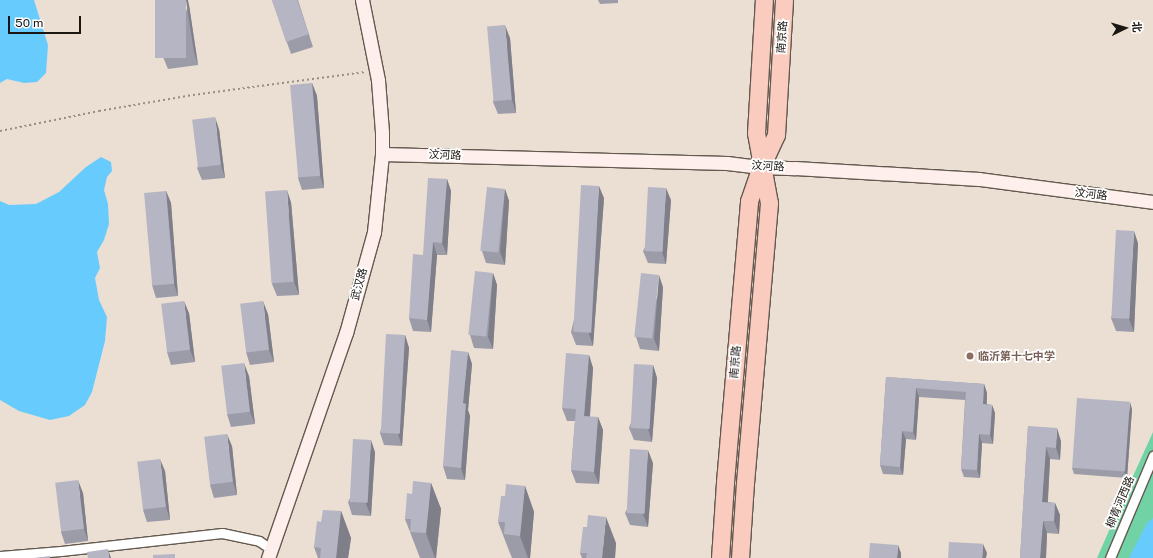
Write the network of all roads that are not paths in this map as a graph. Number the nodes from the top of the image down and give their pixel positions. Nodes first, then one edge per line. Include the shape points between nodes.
1 (362, 0) edge
2 (764, 0) edge
3 (784, 0) edge
4 (382, 154) junction
5 (761, 167) junction
6 (1153, 202) edge
7 (1153, 456) edge
8 (270, 554) edge
9 (0, 556) edge
10 (720, 558) edge
11 (740, 558) edge
12 (1110, 558) edge

1 - 4 street, 武汉路 via 378,80
2 - 5 highway, 南京路 via 756,133
3 - 5 highway, 南京路 via 776,134
4 - 5 street, 汶河路 via 719,163
4 - 8 street, 武汉路 via 374,232 346,333
5 - 6 street, 汶河路 via 978,179
5 - 10 highway, 南京路 via 749,201
5 - 11 highway, 南京路 via 769,203 744,484
7 - 12 street, 柳青河西路
8 - 9 street via 259,541 222,532

